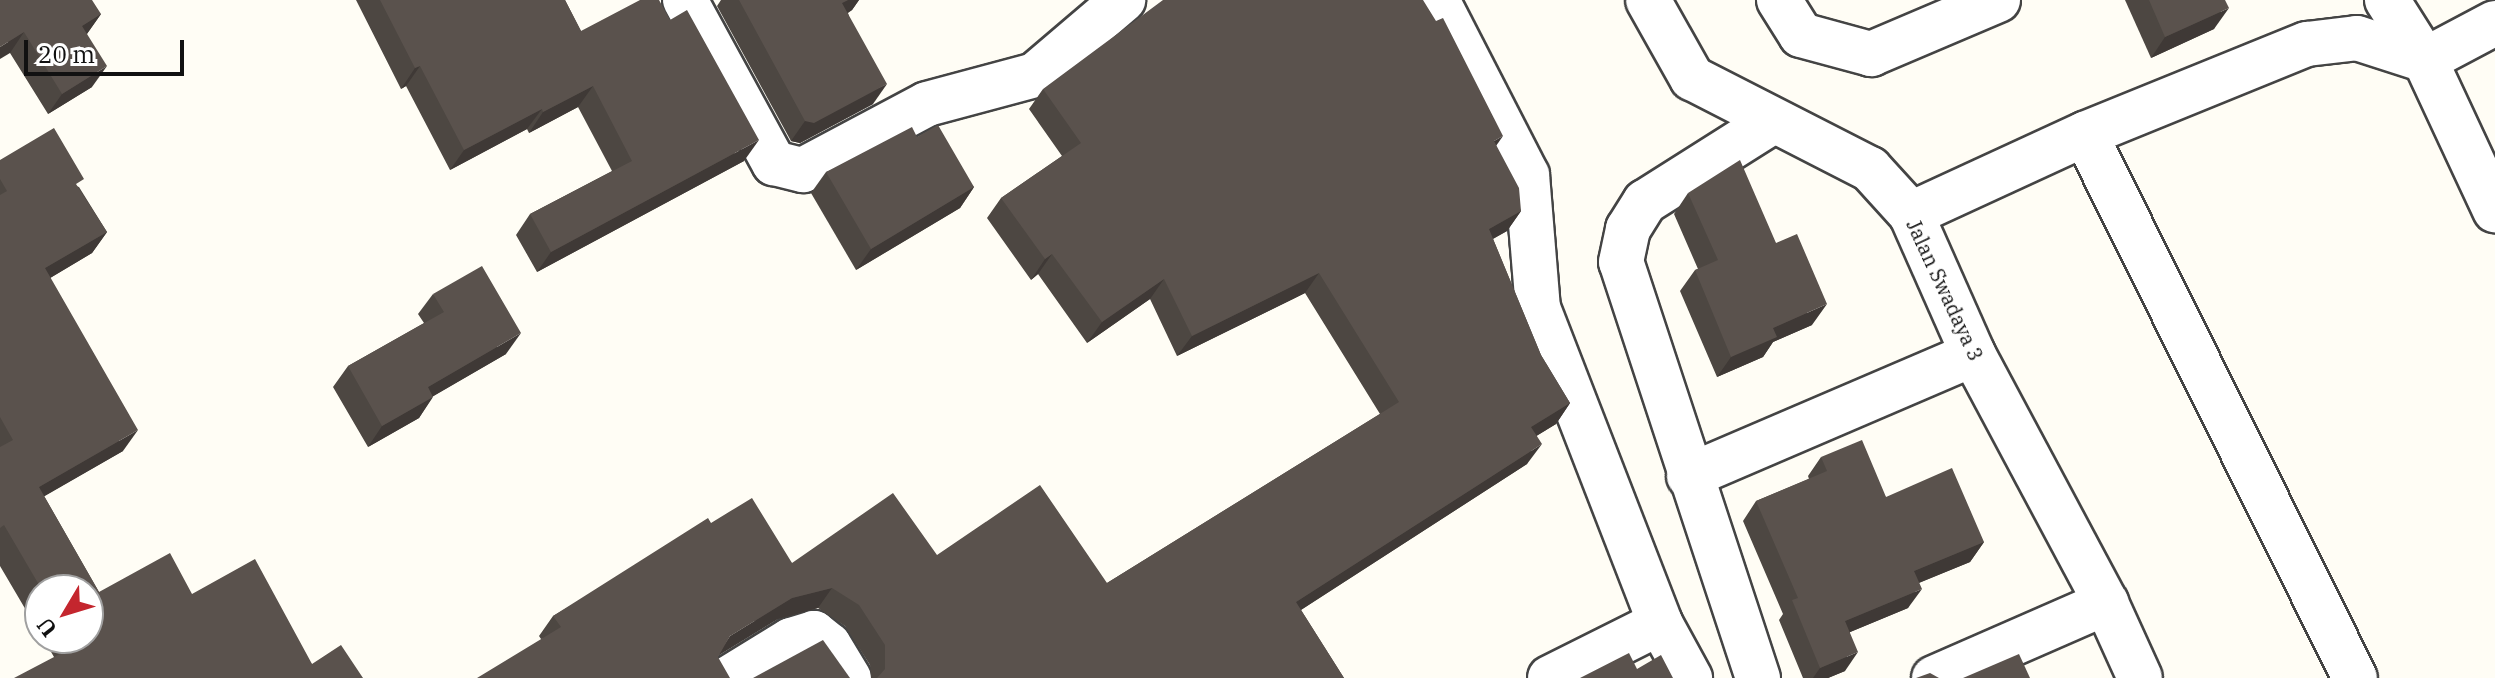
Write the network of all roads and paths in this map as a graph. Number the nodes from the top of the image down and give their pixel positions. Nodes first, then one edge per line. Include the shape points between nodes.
1 (685, 0) edge
2 (1123, 0) edge
3 (1437, 0) edge
4 (1648, 0) edge
5 (1779, 0) edge
6 (1998, 0) edge
7 (2387, 0) edge
8 (2495, 23) edge
9 (2425, 60) junction
10 (1773, 121) junction
11 (2085, 134) junction
12 (2495, 210) edge
13 (1911, 214) junction
14 (1973, 354) junction
15 (1689, 476) junction
16 (2106, 603) junction
17 (1660, 623) junction
18 (729, 678) edge
19 (849, 678) edge
20 (1550, 678) edge
21 (1690, 678) edge
22 (1758, 678) edge
23 (1934, 678) edge
24 (2140, 678) edge
25 (2355, 678) edge

1 - 2 street via 774,163 803,170 927,104 1035,75
3 - 17 street via 1527,175 1538,308
4 - 10 street, Jalan Swadaya 3 via 1692,78
5 - 6 street via 1801,35 1871,54
7 - 9 street
8 - 9 street
9 - 11 street via 2357,38 2307,44
9 - 12 street
10 - 13 street, Jalan Swadaya 3 via 1870,169
10 - 15 street via 1645,202 1622,247 1621,262
11 - 13 street
11 - 25 street
13 - 14 street, Jalan Swadaya 3
14 - 15 street
14 - 16 street, Jalan Swadaya 3
15 - 22 street
16 - 23 street
16 - 24 street, Jalan Swadaya 3
17 - 20 street
17 - 21 street
18 - 19 street via 814,633 829,645

